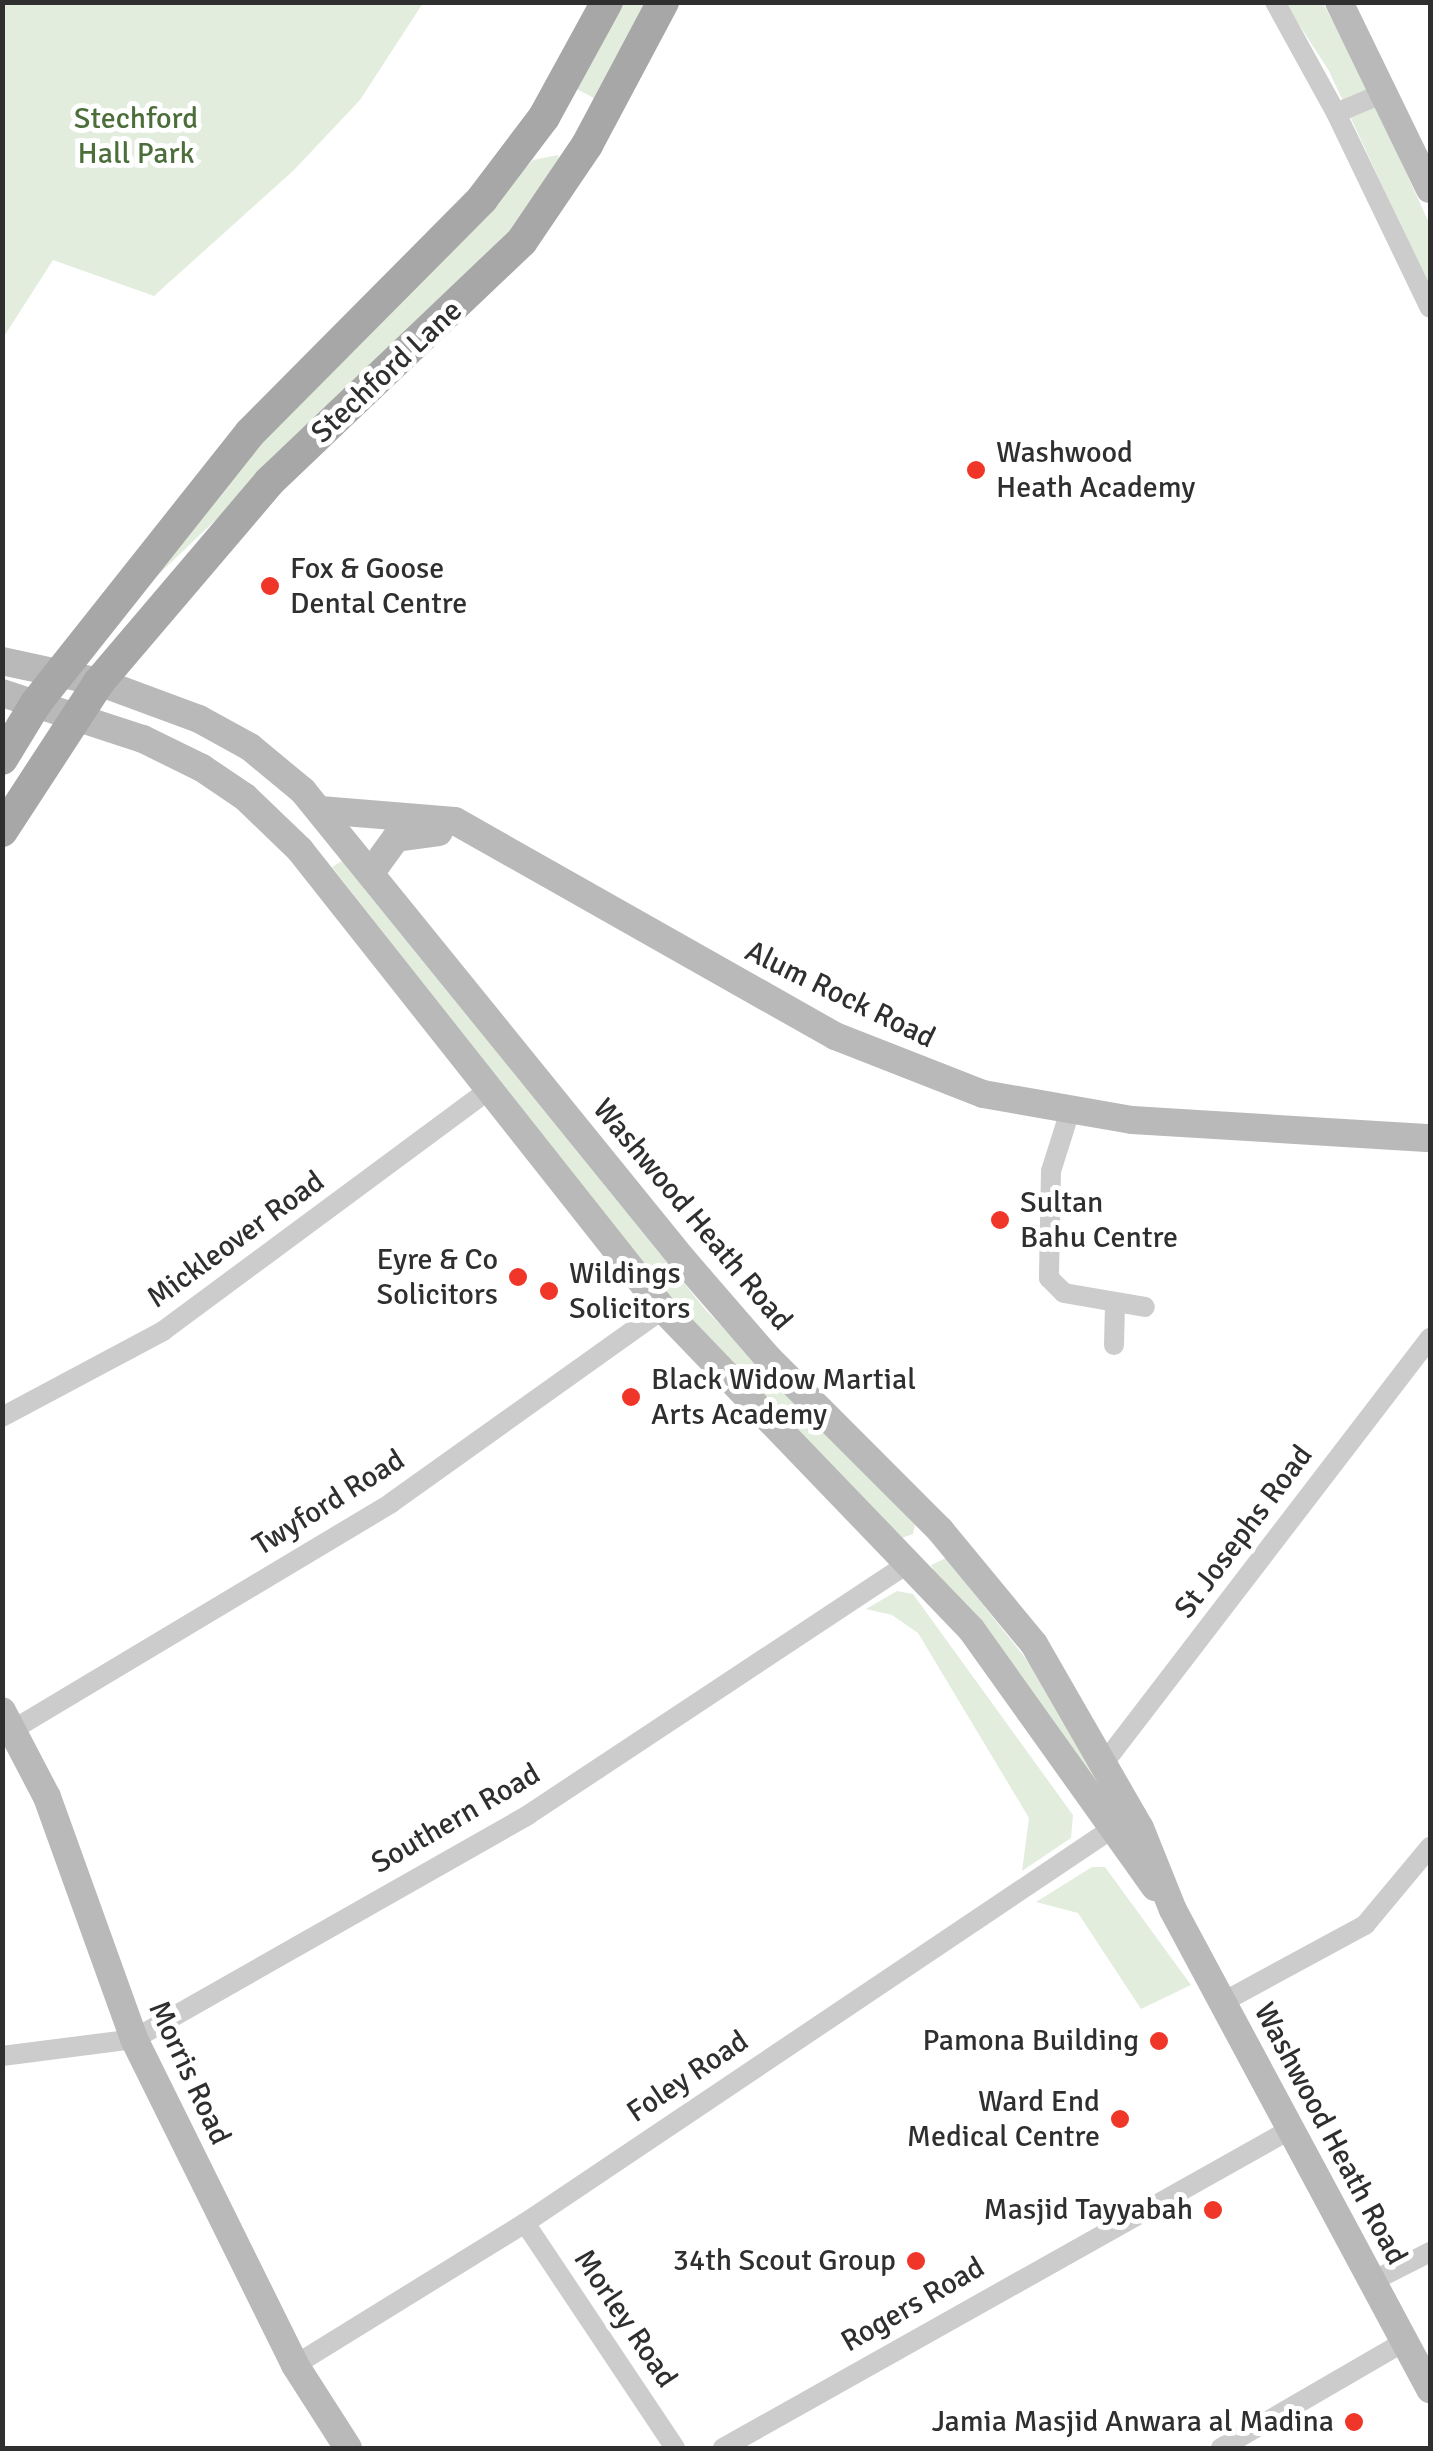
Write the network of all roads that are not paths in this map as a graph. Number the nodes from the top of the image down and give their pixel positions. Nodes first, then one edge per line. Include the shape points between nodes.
1 (607, 2) edge
2 (664, 2) edge
3 (1275, 2) edge
4 (1339, 2) edge
5 (1386, 92) junction
6 (1336, 113) junction
7 (544, 117) junction
8 (587, 145) junction
9 (1430, 188) edge
10 (1430, 308) edge
11 (2, 661) edge
12 (58, 674) junction
13 (99, 682) junction
14 (2, 692) edge
15 (36, 703) junction
16 (74, 715) junction
17 (2, 758) edge
18 (320, 810) junction
19 (2, 831) edge
20 (489, 841) junction
21 (372, 871) junction
22 (490, 1089) junction
23 (1070, 1114) junction
24 (1430, 1138) edge
25 (1115, 1303) junction
26 (1146, 1307) dead end
27 (663, 1309) junction
28 (1430, 1338) edge
29 (1114, 1345) dead end
30 (2, 1417) edge
31 (938, 1528) junction
32 (908, 1562) junction
33 (8, 1720) edge
34 (1104, 1763) junction
35 (1110, 1830) junction
36 (1430, 1847) edge
37 (1173, 1910) junction
38 (1223, 2002) junction
39 (134, 2039) junction
40 (2, 2056) edge
41 (1291, 2129) junction
42 (525, 2223) junction
43 (1430, 2252) edge
44 (1371, 2282) junction
45 (1404, 2342) junction
46 (295, 2365) junction
47 (1430, 2388) edge
48 (348, 2448) edge
49 (675, 2448) edge
50 (723, 2448) edge
51 (1221, 2448) edge

1 - 7 main road, Stechford Lane
2 - 8 main road, Stechford Lane
3 - 6 street
4 - 5 main road
5 - 6 street
5 - 9 main road
6 - 10 street
7 - 8 main road
7 - 12 main road, Stechford Lane via 482,199 250,433
8 - 13 main road, Stechford Lane via 522,241 269,482
11 - 12 main road, Washwood Heath Road
12 - 13 main road, Washwood Heath Road
12 - 15 main road, Stechford Lane
13 - 16 main road, Stechford Lane
13 - 18 main road, Washwood Heath Road via 250,747
14 - 15 main road, Washwood Heath Road
15 - 16 main road, Washwood Heath Road
15 - 17 main road, Stechford Lane
16 - 19 main road, Stechford Lane
16 - 22 main road, Washwood Heath Road via 143,739 245,796 300,850
18 - 20 main road, Alum Rock Road via 455,821
18 - 21 main road, Washwood Heath Road
20 - 21 main road, Alum Rock Road via 416,830 396,838
20 - 23 main road, Alum Rock Road via 834,1036 984,1094
21 - 31 main road, Washwood Heath Road via 684,1261
22 - 27 main road, Washwood Heath Road
22 - 30 street, Mickleover Road via 163,1330
23 - 24 main road, Alum Rock Road
23 - 25 street via 1051,1171 1045,1263 1064,1293
25 - 26 street
25 - 29 street
27 - 32 main road, Washwood Heath Road
27 - 33 street, Twyford Road via 391,1503
28 - 34 street, St Josephs Road
31 - 32 main road
31 - 34 main road, Washwood Heath Road via 1034,1644
32 - 35 main road, Washwood Heath Road via 971,1629
32 - 39 street, Southern Road via 528,1815
33 - 39 main road, Morris Road via 46,1797
34 - 37 main road, Washwood Heath Road
35 - 37 main road, Washwood Heath Road
35 - 42 street, Foley Road
36 - 38 street via 1365,1925
37 - 38 main road, Washwood Heath Road
38 - 41 main road, Washwood Heath Road
39 - 40 street, Southern Road
39 - 46 main road, Morris Road
41 - 44 main road, Washwood Heath Road
41 - 50 street, Rogers Road
42 - 46 street, Foley Road
42 - 49 street, Morley Road
43 - 44 street
44 - 45 main road, Washwood Heath Road
45 - 47 main road, Washwood Heath Road
45 - 51 street
46 - 48 main road, Morris Road

